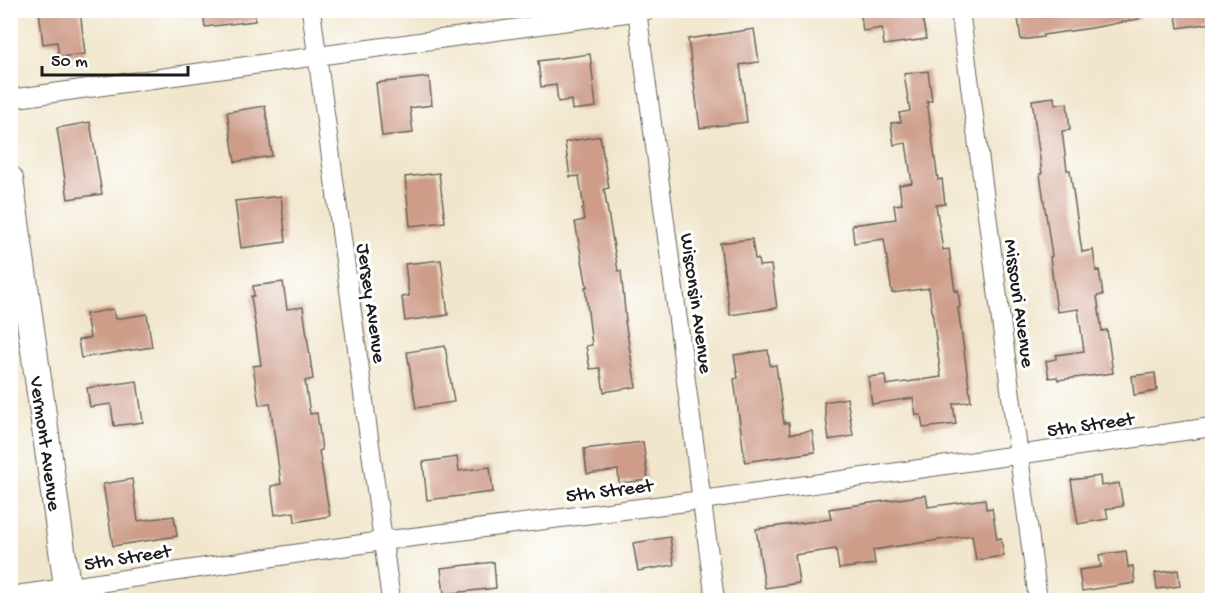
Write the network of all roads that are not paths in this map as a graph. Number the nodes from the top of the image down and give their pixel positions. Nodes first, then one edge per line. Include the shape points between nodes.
1 (311, 10) edge
2 (960, 10) edge
3 (640, 11) edge
4 (318, 57) junction
5 (10, 99) edge
6 (10, 179) edge
7 (1212, 427) edge
8 (1018, 456) junction
9 (702, 500) junction
10 (382, 541) junction
11 (68, 594) edge
12 (10, 596) edge
13 (391, 600) edge
14 (715, 600) edge
15 (1038, 600) edge

1 - 4 street, Jersey Avenue
2 - 8 street, Missouri Avenue
3 - 4 street
3 - 9 street, Wisconsin Avenue
4 - 5 street
4 - 10 street, Jersey Avenue
6 - 11 street, Vermont Avenue
7 - 8 street, 5th Street
8 - 9 street, 5th Street
8 - 15 street, Missouri Avenue
9 - 10 street, 5th Street
9 - 14 street, Wisconsin Avenue
10 - 11 street, 5th Street
10 - 13 street, Jersey Avenue
11 - 12 street, 5th Street

